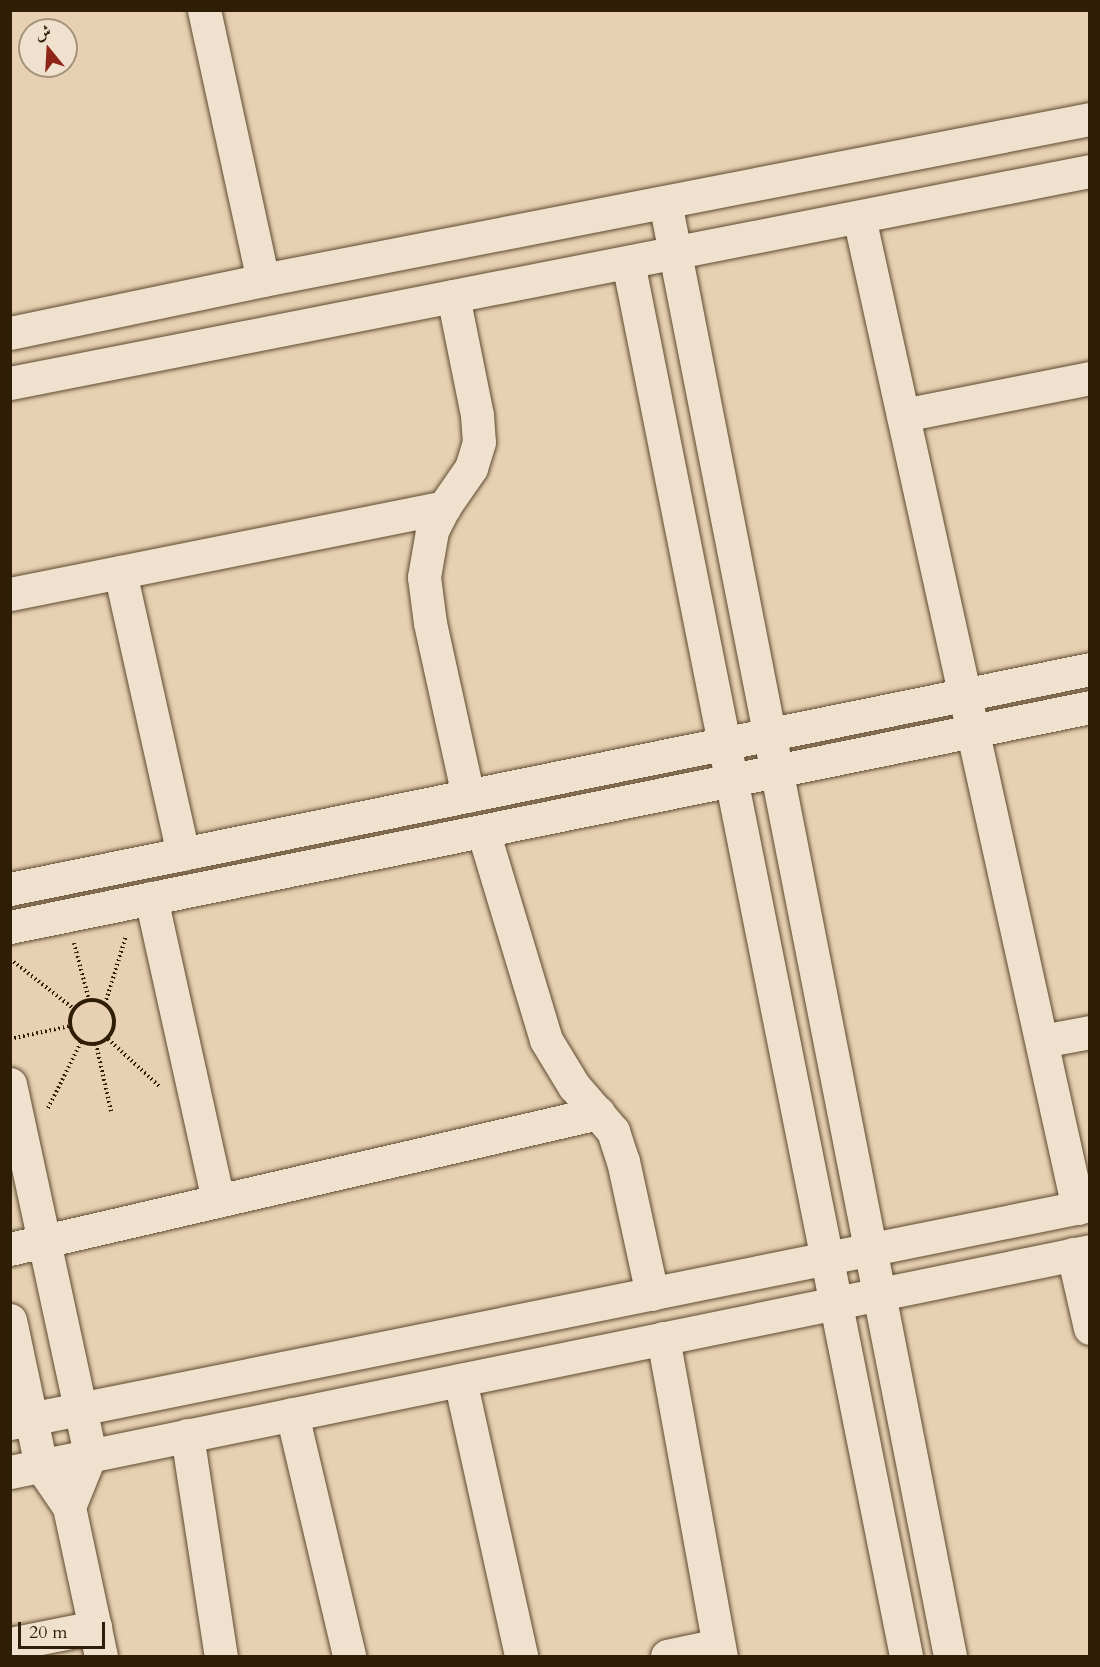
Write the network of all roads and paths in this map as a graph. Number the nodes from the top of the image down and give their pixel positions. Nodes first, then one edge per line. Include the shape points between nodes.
1 (204, 10) edge
2 (1089, 119) edge
3 (1089, 171) edge
4 (665, 202) junction
5 (859, 217) junction
6 (675, 252) junction
7 (628, 262) junction
8 (263, 280) junction
9 (453, 296) junction
10 (10, 333) edge
11 (1089, 378) edge
12 (10, 382) edge
13 (903, 415) junction
14 (444, 507) junction
15 (120, 572) junction
16 (10, 594) edge
17 (1089, 669) edge
18 (965, 695) junction
19 (1089, 707) edge
20 (973, 730) junction
21 (769, 735) junction
22 (724, 744) junction
23 (776, 771) junction
24 (731, 780) junction
25 (468, 796) junction
26 (483, 831) junction
27 (183, 854) junction
28 (10, 889) edge
29 (144, 900) junction
30 (67, 915) junction
31 (10, 927) edge
32 (10, 959) edge
33 (89, 1000) junction
34 (105, 1004) junction
35 (74, 1009) junction
36 (70, 1026) junction
37 (1089, 1032) edge
38 (108, 1038) junction
39 (10, 1039) edge
40 (1042, 1041) junction
41 (81, 1042) junction
42 (96, 1044) junction
43 (10, 1084) edge
44 (167, 1094) dead end
45 (111, 1111) dead end
46 (598, 1113) junction
47 (26, 1154) junction
48 (218, 1201) junction
49 (1084, 1207) edge
50 (44, 1242) junction
51 (10, 1249) edge
52 (870, 1250) junction
53 (1081, 1252) edge
54 (827, 1258) junction
55 (652, 1294) junction
56 (879, 1294) junction
57 (836, 1303) junction
58 (10, 1320) edge
59 (1089, 1328) edge
60 (663, 1338) junction
61 (460, 1380) junction
62 (80, 1409) junction
63 (292, 1414) junction
64 (21, 1421) edge
65 (187, 1435) junction
66 (90, 1455) junction
67 (26, 1469) edge
68 (69, 1507) junction
69 (98, 1642) edge
70 (10, 1644) edge
71 (720, 1651) edge
72 (221, 1656) edge
73 (349, 1656) edge
74 (521, 1656) edge
75 (668, 1656) edge
76 (906, 1656) edge
77 (950, 1656) edge

1 - 8 street
2 - 4 street
3 - 5 street
4 - 6 street
4 - 8 street
5 - 6 street
5 - 13 street
6 - 7 street
6 - 21 street
7 - 9 street
7 - 22 street
8 - 10 street
9 - 12 street
9 - 14 street via 479,442 471,468
11 - 13 street
13 - 18 street
14 - 15 street
14 - 25 street via 432,531 424,577
15 - 16 street
15 - 27 street
17 - 18 street
18 - 20 street
18 - 21 street
19 - 20 street
20 - 23 street
20 - 40 street
21 - 22 street
21 - 23 street
22 - 24 street
22 - 25 street
23 - 24 street
23 - 52 street
24 - 26 street
24 - 54 street
25 - 27 street
26 - 29 street
26 - 46 street via 546,1040 563,1072
27 - 28 street
29 - 30 street
29 - 34 path
29 - 48 street
30 - 31 street
30 - 33 path
32 - 35 path
33 - 34 path
33 - 35 path
34 - 38 path via 114,1021
35 - 36 path
36 - 39 path
36 - 41 path
37 - 40 street
38 - 42 path
38 - 44 path
40 - 49 street
41 - 42 path
41 - 47 path
42 - 45 path
43 - 47 street
46 - 48 street
46 - 55 street via 613,1131 623,1161
47 - 50 street
48 - 50 street
49 - 52 street
50 - 51 street
50 - 62 street
52 - 54 street
52 - 56 street
53 - 56 street
53 - 59 street
54 - 55 street
54 - 57 street
55 - 62 street
56 - 57 street
56 - 77 street
57 - 60 street
57 - 76 street
58 - 64 street
60 - 61 street
60 - 71 street
61 - 63 street
61 - 74 street
62 - 64 street
62 - 66 street
63 - 65 street
63 - 73 street
64 - 67 street
65 - 66 street
65 - 72 street
66 - 67 street
66 - 68 street
67 - 68 street
68 - 69 street
69 - 70 street
71 - 75 street

